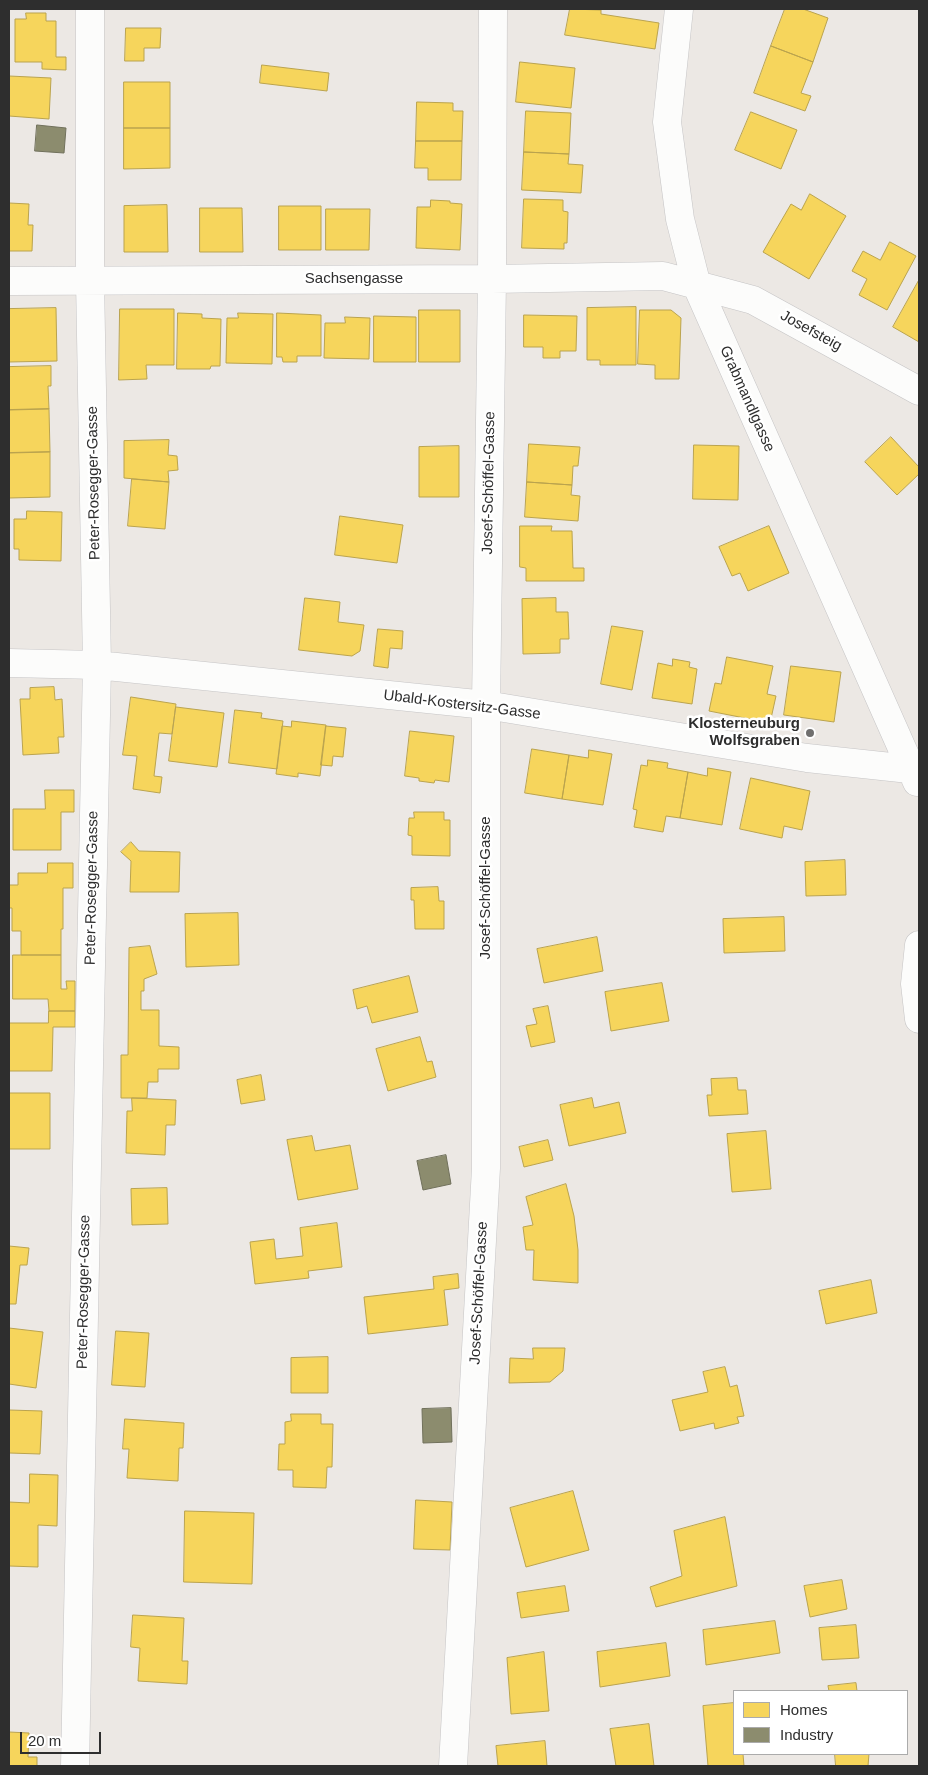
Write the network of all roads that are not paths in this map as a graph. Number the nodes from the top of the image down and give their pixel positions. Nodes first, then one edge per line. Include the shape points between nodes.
1 (90, 9) edge
2 (493, 9) edge
3 (679, 9) edge
4 (492, 279) junction
5 (90, 280) junction
6 (9, 281) edge
7 (697, 286) junction
8 (919, 391) edge
9 (9, 663) edge
10 (96, 665) junction
11 (486, 705) junction
12 (917, 776) edge
13 (919, 945) edge
14 (919, 1019) edge
15 (75, 1766) edge
16 (453, 1766) edge

1 - 5 street, Peter-Rosegger-Gasse
2 - 4 street, Josef-Schöffel-Gasse
3 - 7 street, Grabmandlgasse via 667,122 680,219
4 - 5 street, Sachsengasse
4 - 7 street, Sachsengasse via 663,276
4 - 11 street, Josef-Schöffel-Gasse
5 - 6 street, Sachsengasse
5 - 10 street, Peter-Rosegger-Gasse
7 - 8 street, Josefsteig via 753,300
7 - 12 street, Grabmandlgasse
9 - 10 street, Ubald-Kostersitz-Gasse
10 - 11 street, Ubald-Kostersitz-Gasse
10 - 15 street, Peter-Rosegger-Gasse
11 - 12 street, Ubald-Kostersitz-Gasse
11 - 16 street, Josef-Schöffel-Gasse via 486,1168
13 - 14 street via 915,984

